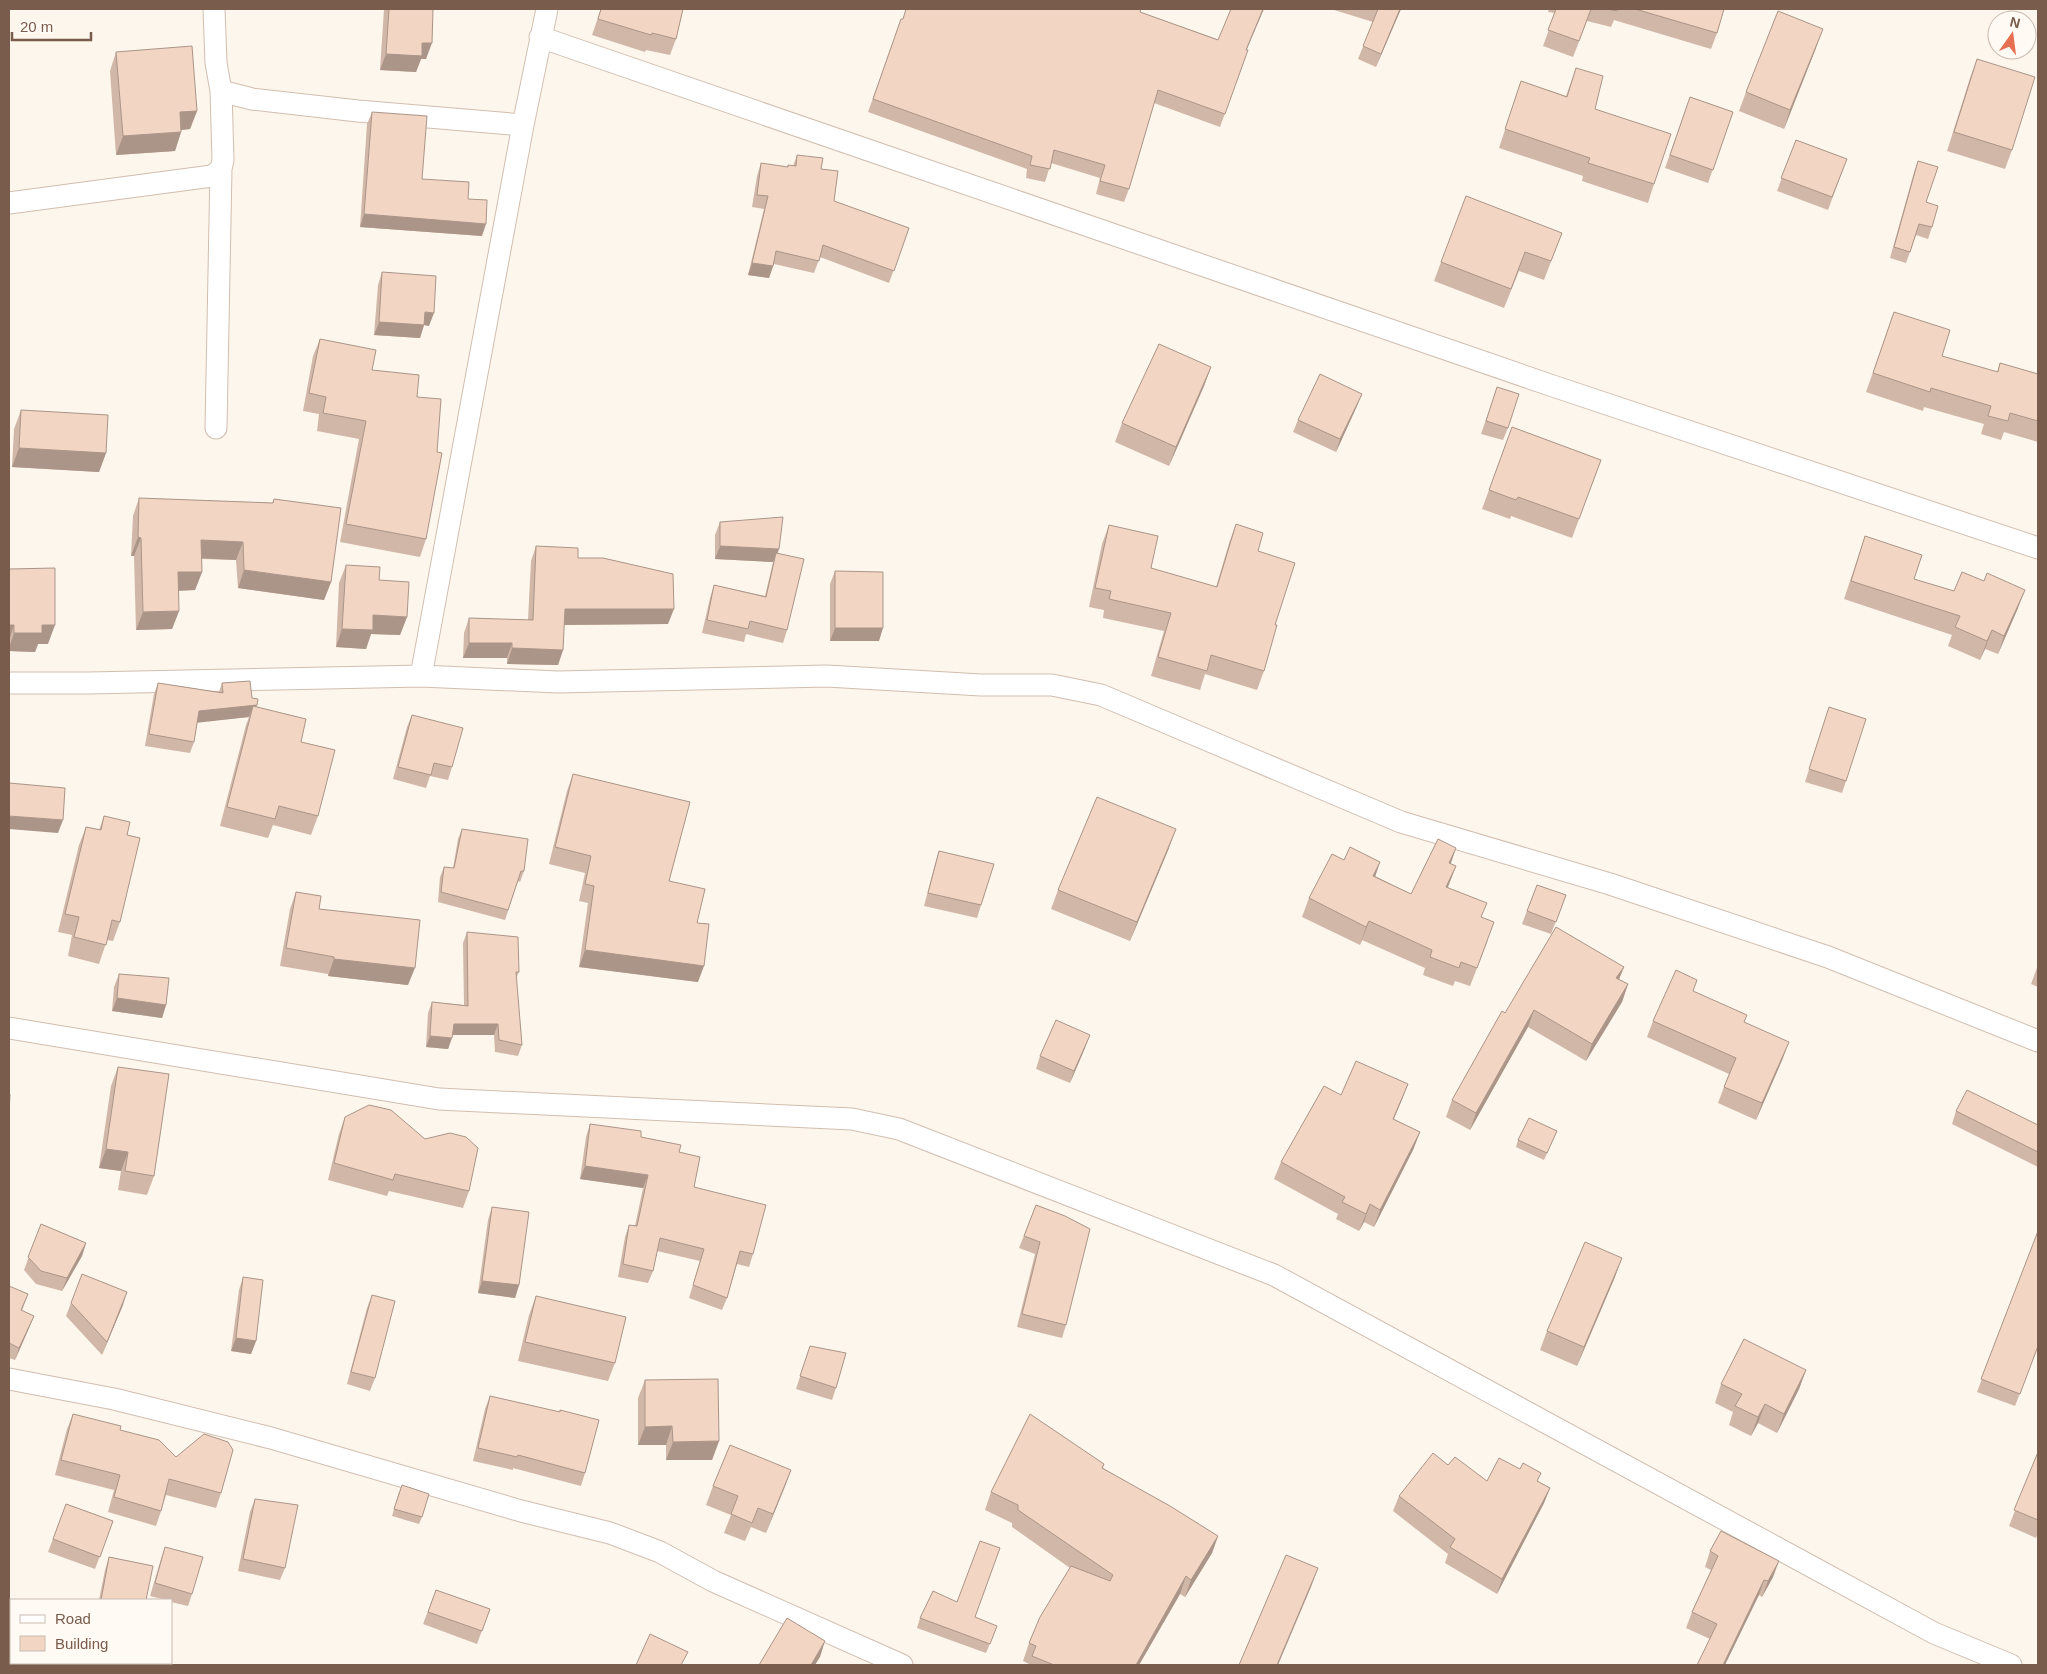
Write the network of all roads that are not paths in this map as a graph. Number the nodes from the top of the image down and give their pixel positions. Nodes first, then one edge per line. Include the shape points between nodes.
1 (214, 9) edge
2 (547, 9) edge
3 (540, 38) junction
4 (221, 91) junction
5 (523, 125) junction
6 (221, 169) junction
7 (9, 203) edge
8 (216, 428) dead end
9 (2038, 548) edge
10 (421, 676) junction
11 (9, 683) edge
12 (9, 1028) edge
13 (2038, 1040) edge
14 (9, 1379) edge
15 (902, 1665) edge
16 (2011, 1665) edge

1 - 4 street via 216,63
2 - 3 street
3 - 5 street
3 - 9 street via 1550,385
4 - 5 street via 252,99 358,111
4 - 6 street
5 - 10 street
6 - 7 street via 212,176
6 - 8 street
10 - 11 street
10 - 13 street via 558,682 827,676 981,685 1052,685 1101,695 1401,822 1610,884 1828,957
12 - 16 street via 440,1099 852,1119 899,1129 1274,1275 1934,1633
14 - 15 street via 114,1399 272,1438 521,1512 610,1533 660,1552 713,1581

